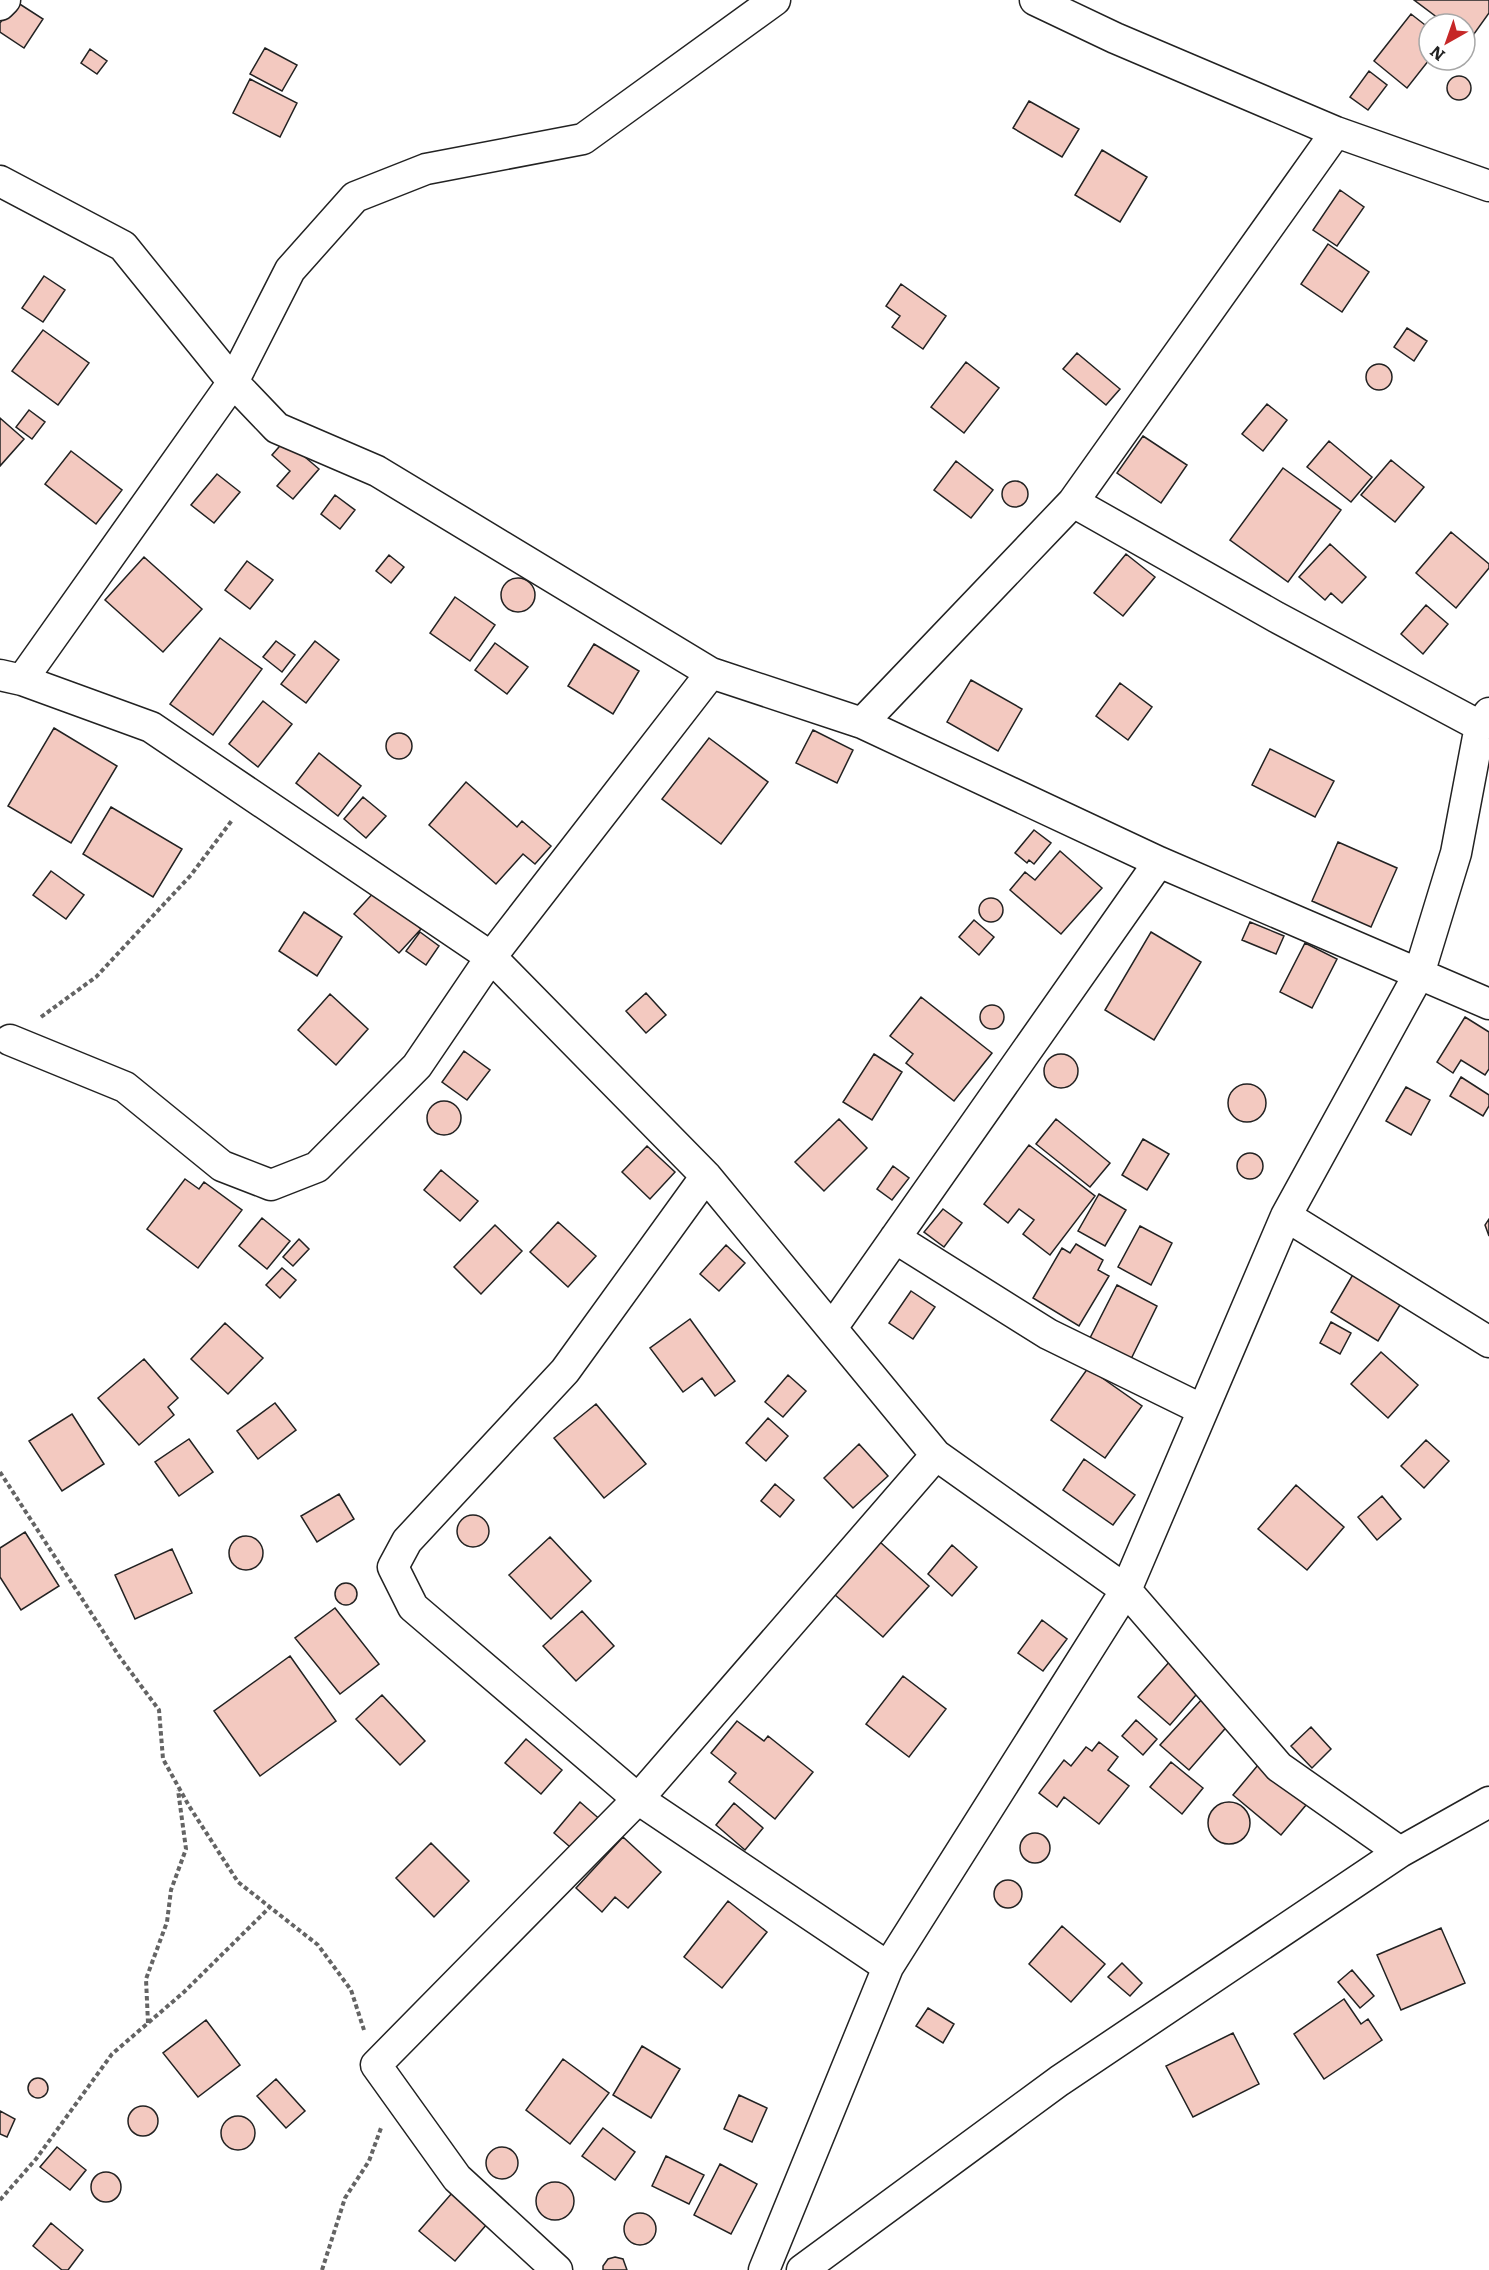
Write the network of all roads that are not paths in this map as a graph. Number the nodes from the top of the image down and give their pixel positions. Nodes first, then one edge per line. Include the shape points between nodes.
1 (5, 0) edge
2 (775, 0) edge
3 (1035, 0) edge
4 (0, 5) edge
5 (1336, 132) junction
6 (0, 181) edge
7 (1489, 186) edge
8 (233, 382) junction
9 (1073, 502) junction
10 (711, 673) junction
11 (11, 678) edge
12 (1485, 720) edge
13 (862, 723) junction
14 (1159, 862) junction
15 (491, 957) junction
16 (1419, 974) junction
17 (1489, 1004) edge
18 (10, 1040) road end
19 (706, 1176) junction
20 (1286, 1216) junction
21 (895, 1238) junction
22 (832, 1328) junction
23 (1489, 1342) edge
24 (1203, 1410) junction
25 (936, 1455) junction
26 (1126, 1590) junction
27 (638, 1799) junction
28 (1489, 1802) edge
29 (1400, 1852) junction
30 (888, 1967) junction
31 (557, 2270) edge
32 (764, 2270) edge
33 (802, 2270) edge

1 - 4 street
2 - 8 street via 583,139 426,169 355,196 290,270
3 - 5 street
5 - 7 street
5 - 9 street
6 - 8 street via 123,246
8 - 10 street via 277,428 376,471
8 - 11 street
9 - 12 street via 1276,617
9 - 13 street
10 - 13 street
10 - 15 street
11 - 15 street via 151,727
12 - 16 street via 1456,853
13 - 14 street
14 - 16 street
14 - 21 street
15 - 18 street via 417,1066 317,1167 271,1185 222,1166 125,1087
15 - 19 street
16 - 17 street
16 - 20 street
19 - 22 street
19 - 27 street via 565,1371 407,1541 393,1567 413,1607
20 - 23 street
20 - 24 street
21 - 22 street
21 - 24 street via 1048,1334
22 - 25 street
24 - 26 street
25 - 26 street
25 - 27 street
26 - 29 street via 1279,1767
26 - 30 street
27 - 30 street
27 - 31 street via 376,2065 457,2178
28 - 29 street
29 - 33 street via 1059,2081
30 - 32 street

